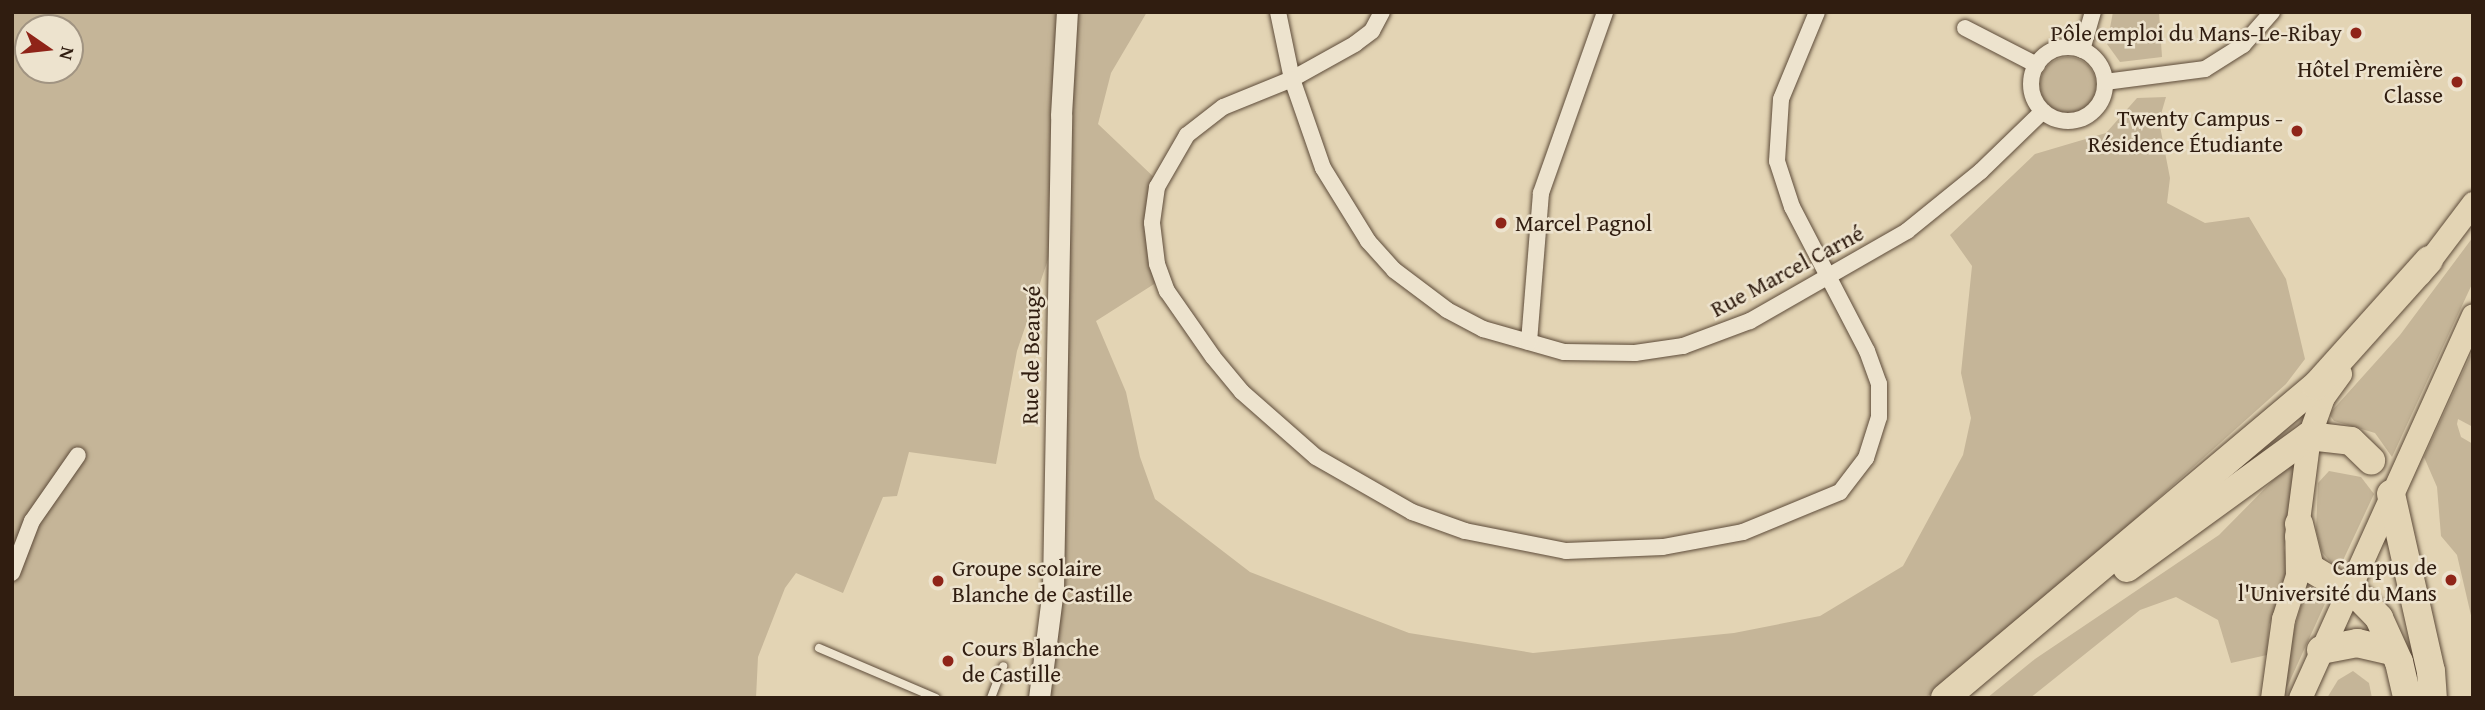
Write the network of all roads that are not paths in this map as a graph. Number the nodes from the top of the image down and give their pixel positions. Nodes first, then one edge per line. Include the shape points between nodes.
1 (1067, 12) edge
2 (1278, 12) edge
3 (1382, 12) edge
4 (1605, 12) edge
5 (1817, 12) edge
6 (2093, 12) edge
7 (2272, 12) edge
8 (1965, 28) dead end
9 (2082, 50) junction
10 (2037, 65) junction
11 (1292, 79) junction
12 (2105, 82) junction
13 (2043, 111) junction
14 (2473, 203) edge
15 (2430, 260) junction
16 (1830, 278) junction
17 (2473, 315) edge
18 (1529, 342) junction
19 (2309, 436) junction
20 (78, 456) dead end
21 (2371, 460) junction
22 (2305, 467) junction
23 (2391, 494) junction
24 (2299, 524) junction
25 (12, 573) edge
26 (2347, 590) junction
27 (819, 649) dead end
28 (2321, 650) junction
29 (2393, 650) junction
30 (1003, 666) dead end
31 (936, 698) edge
32 (991, 698) edge
33 (1039, 698) edge
34 (1945, 698) edge
35 (1954, 698) edge
36 (2272, 698) edge
37 (2300, 698) edge
38 (2407, 698) edge
39 (2433, 698) edge

1 - 33 street, Rue de Beaugé via 1060,129 1054,565
2 - 11 street, Rue Marcel Carné
3 - 11 street via 1372,31 1355,44
4 - 18 street via 1541,192
5 - 16 street via 1781,99 1777,161 1792,207
6 - 9 street
7 - 12 street via 2243,45 2206,69
8 - 10 street
9 - 10 street via 2057,49
9 - 12 street via 2097,61
10 - 13 street via 2031,87
11 - 16 street via 1223,107 1187,135 1174,153 1153,205 1157,264 1187,323 1242,392 1316,457 1422,516 1517,543 1566,551 1628,549 1743,532 1840,492 1860,470 1872,446 1879,392 1867,351
11 - 18 street, Rue Marcel Carné via 1324,168 1368,241 1394,270 1447,310 1483,329
12 - 13 street via 2099,105 2084,118 2060,120
13 - 16 street, Rue Marcel Carné via 1945,202
14 - 15 main road
15 - 19 main road via 2331,385
15 - 34 highway via 2316,386
16 - 18 street, Rue Marcel Carné via 1750,321 1683,346 1598,354 1564,352
17 - 23 main road
19 - 21 highway via 2351,441
19 - 22 main road
19 - 35 highway
20 - 25 street via 32,521
21 - 22 main road via 2338,447 2326,449
21 - 23 main road
22 - 24 main road
23 - 26 main road
23 - 39 highway
24 - 26 highway via 2311,568
24 - 36 main road via 2297,575 2283,620
26 - 28 main road
26 - 29 highway via 2370,606
27 - 31 lane
28 - 29 highway via 2357,643
28 - 37 main road
29 - 38 highway
30 - 32 lane

